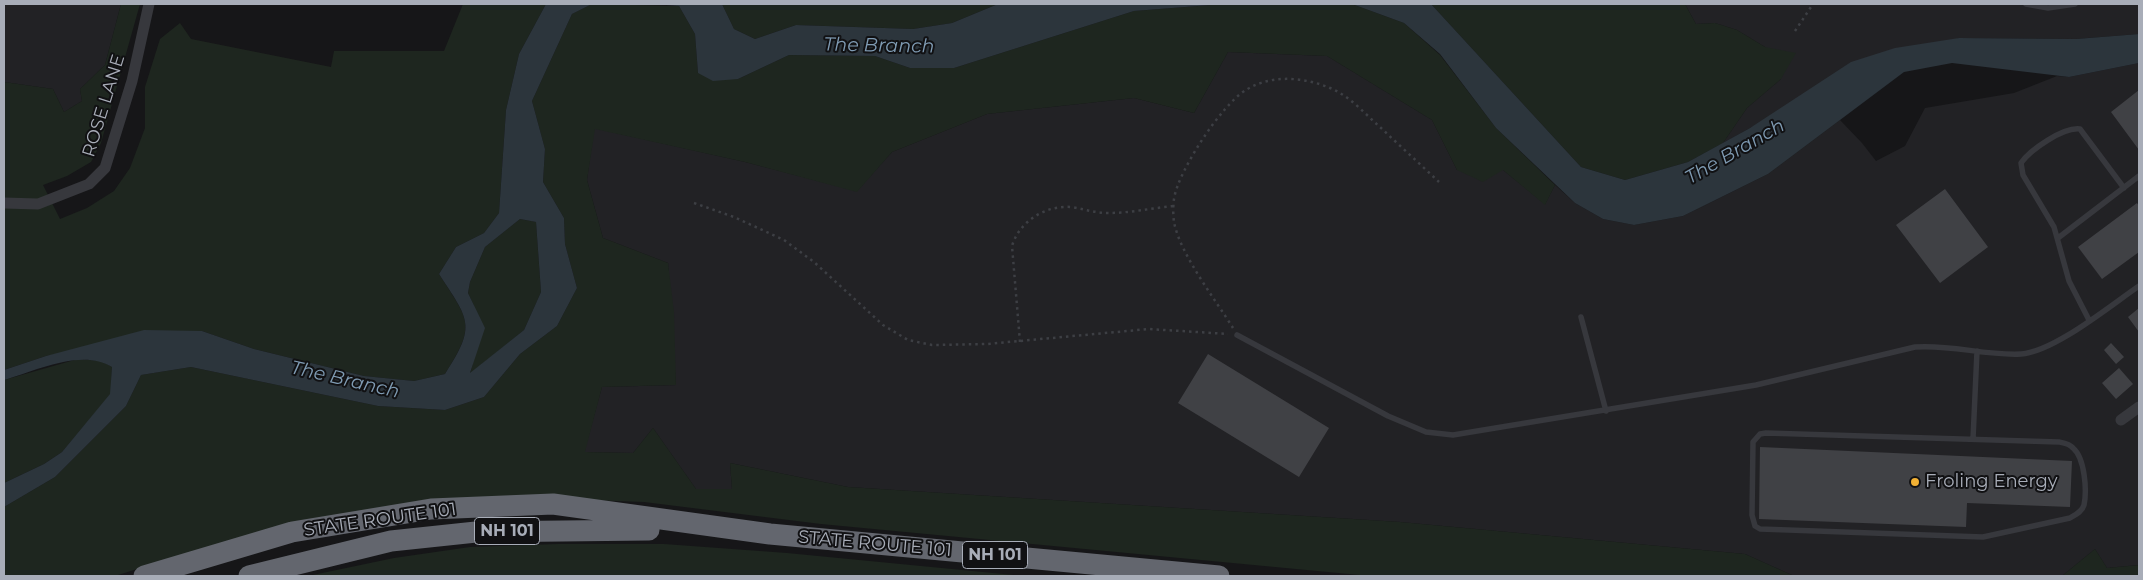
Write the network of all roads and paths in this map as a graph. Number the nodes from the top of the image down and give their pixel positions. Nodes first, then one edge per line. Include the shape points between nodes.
1 (149, 4) edge
2 (1813, 4) edge
3 (2026, 4) edge
4 (2075, 4) edge
5 (2042, 6) edge
6 (1795, 31) dead end
7 (2139, 176) edge
8 (1439, 182) dead end
9 (2124, 188) junction
10 (4, 203) edge
11 (694, 203) dead end
12 (1174, 206) junction
13 (2058, 238) junction
14 (2139, 286) edge
15 (1581, 317) dead end
16 (2089, 320) junction
17 (1237, 334) junction
18 (1020, 342) junction
19 (1977, 351) junction
20 (2139, 407) edge
21 (1606, 412) junction
22 (2121, 420) dead end
23 (1973, 439) junction
24 (770, 534) junction
25 (144, 576) edge
26 (250, 576) edge
27 (1219, 576) edge

1 - 10 street, ROSE LANE via 132,81 105,168 89,184 38,204
2 - 6 path
3 - 5 lane
4 - 5 lane
7 - 9 lane
8 - 12 path via 1354,103 1331,88 1282,78 1246,90 1230,103 1189,161 1174,198
9 - 13 lane
9 - 13 lane via 2080,129 2067,131 2025,156 2020,170
11 - 18 path via 784,240 814,262 883,325 908,340 932,345
12 - 17 path via 1178,238
12 - 18 path via 1111,213 1070,207 1049,209 1024,224 1012,246
13 - 16 lane via 2069,281
14 - 16 lane
15 - 21 lane
16 - 19 lane via 2041,350 2023,354
17 - 18 path via 1149,329
17 - 21 lane via 1388,416 1426,432 1453,436
19 - 21 lane via 1938,345 1915,347 1756,385
19 - 23 lane
20 - 22 street
23 - 23 lane via 1760,434 1753,442 1753,521 1760,528 1983,537 2070,518 2084,506 2084,468 2074,448 2059,442
24 - 25 highway, STATE ROUTE 101 / NH 101 via 552,504 431,509 292,532
24 - 26 highway, STATE ROUTE 101 / NH 101 via 623,529 476,532 392,540
24 - 27 highway, STATE ROUTE 101 / NH 101

